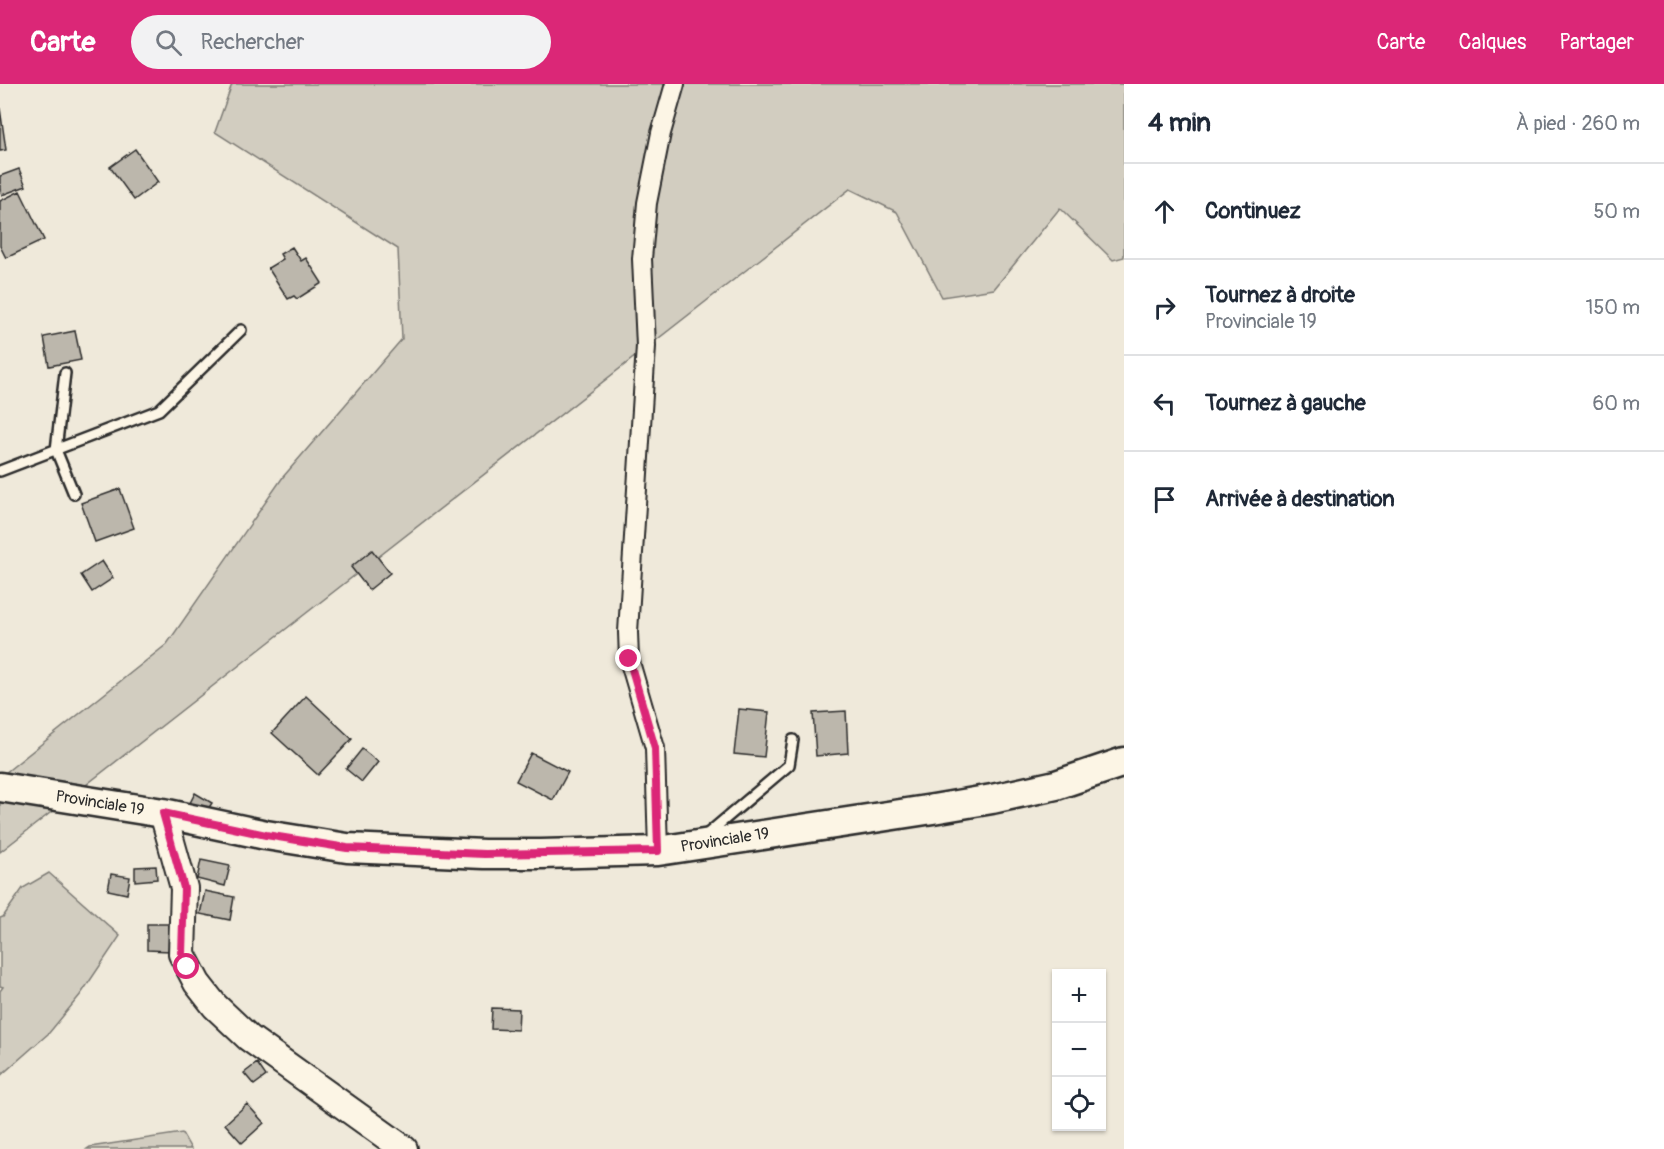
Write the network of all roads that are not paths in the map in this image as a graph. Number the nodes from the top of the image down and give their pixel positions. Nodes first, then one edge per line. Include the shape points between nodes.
1 (675, 84) edge
2 (241, 330) dead end
3 (65, 373) dead end
4 (56, 450) junction
5 (0, 471) edge
6 (74, 494) dead end
7 (794, 740) dead end
8 (1124, 762) edge
9 (1, 783) edge
10 (163, 813) junction
11 (658, 851) junction
12 (404, 1149) edge

1 - 11 street via 647,202 642,259 646,346 628,632 629,659 655,748
2 - 4 lane via 159,410
3 - 4 lane
4 - 5 lane
4 - 6 lane
7 - 11 lane via 789,765 698,842
8 - 11 main road, Provinciale 19 via 1056,785 992,799
9 - 10 main road, Provinciale 19
10 - 11 main road, Provinciale 19 via 347,848 484,854
10 - 12 street via 184,888 182,954 197,983 249,1038

